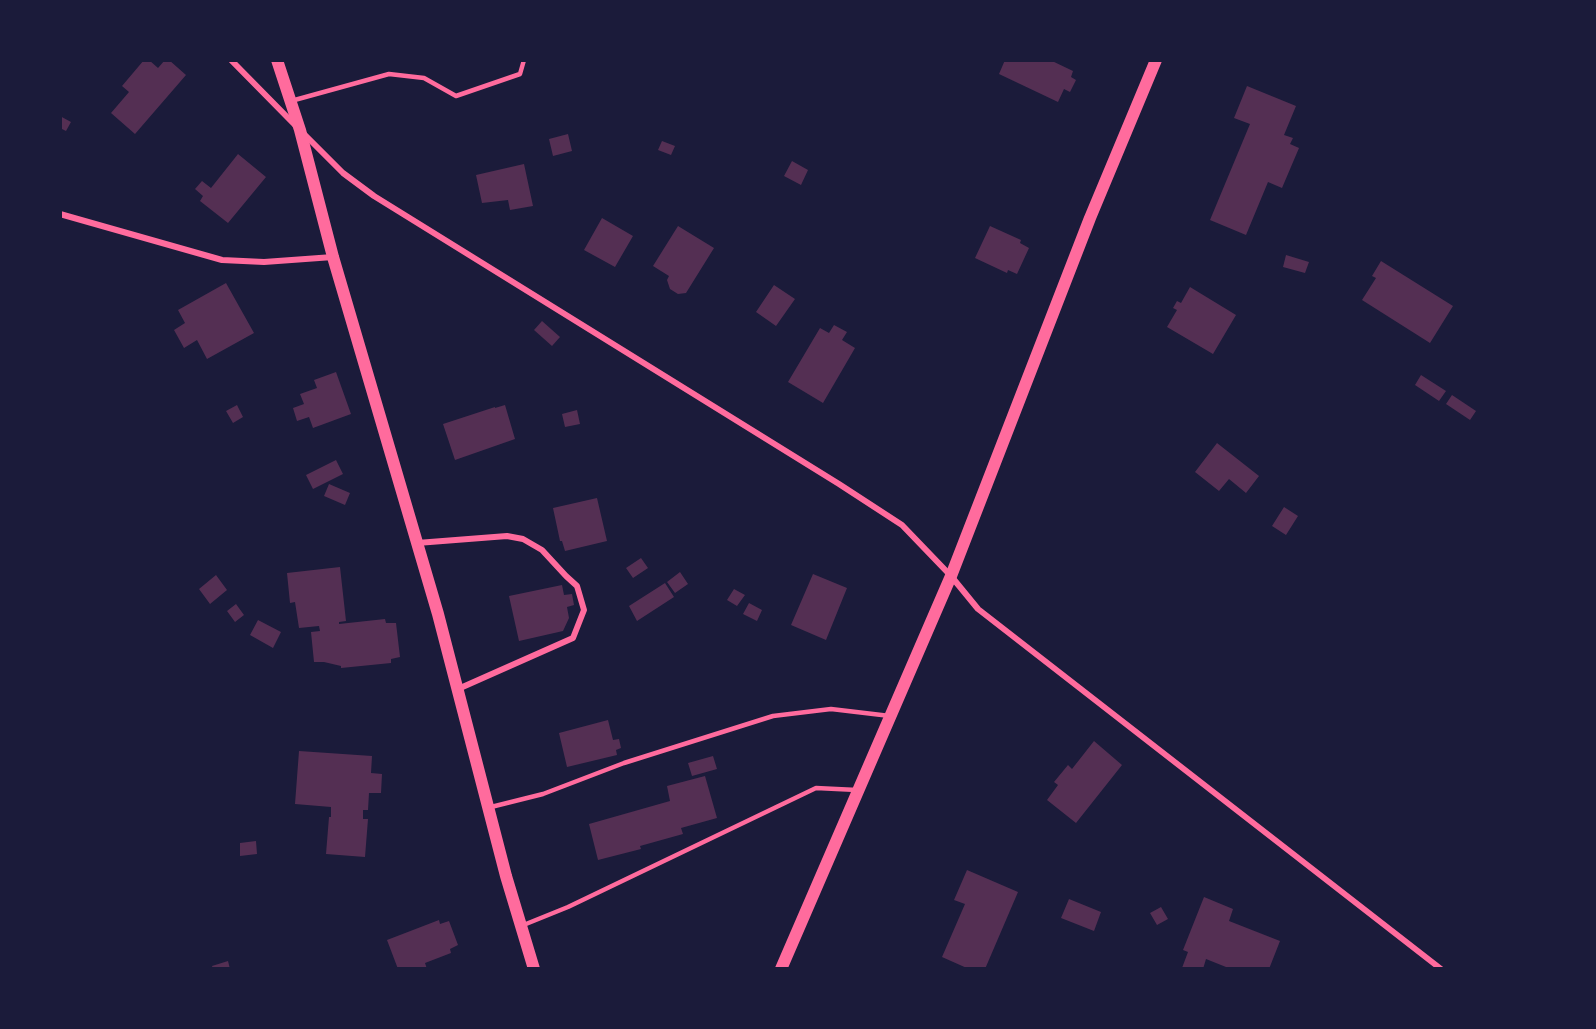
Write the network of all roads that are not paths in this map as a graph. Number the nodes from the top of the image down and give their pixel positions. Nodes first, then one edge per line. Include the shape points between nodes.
1 (231, 60) edge
2 (277, 60) edge
3 (524, 60) edge
4 (1156, 60) edge
5 (291, 101) junction
6 (300, 130) junction
7 (60, 214) edge
8 (333, 257) junction
9 (417, 543) junction
10 (951, 576) junction
11 (457, 689) junction
12 (890, 716) junction
13 (858, 790) junction
14 (488, 807) junction
15 (521, 926) junction
16 (534, 969) edge
17 (781, 969) edge
18 (1441, 969) edge

1 - 6 street
2 - 5 main road
3 - 5 lane via 520,74 456,96 424,78 389,74
4 - 10 main road via 1090,218
5 - 6 main road
6 - 8 main road
6 - 10 street via 343,173 374,196 902,525
7 - 8 street via 222,260 264,262
8 - 9 main road
9 - 11 main road
9 - 11 street via 507,536 523,539 542,550 577,585 584,610 573,638
10 - 12 main road
10 - 18 street via 978,609
11 - 14 main road
12 - 13 main road
12 - 14 lane via 831,709 773,716 624,763 543,794
13 - 15 lane via 816,788
13 - 17 main road
14 - 15 main road
15 - 16 main road

